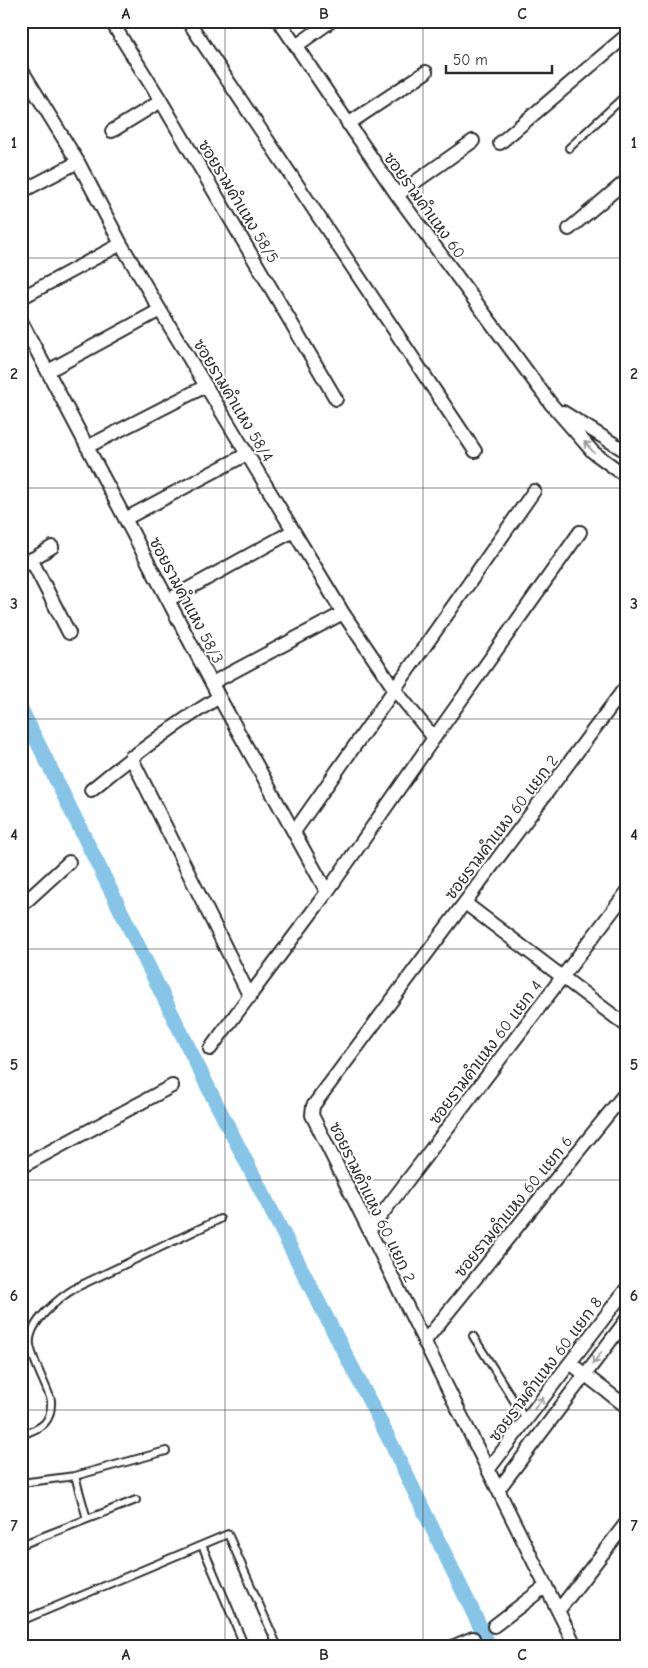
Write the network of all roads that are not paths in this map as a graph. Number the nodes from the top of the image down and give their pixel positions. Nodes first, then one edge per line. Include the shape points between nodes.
1 (111, 21) edge
2 (188, 21) edge
3 (279, 21) edge
4 (331, 21) edge
5 (627, 35) edge
6 (296, 46) junction
7 (21, 69) edge
8 (426, 72) dead end
9 (627, 94) edge
10 (161, 101) junction
11 (348, 124) junction
12 (112, 131) dead end
13 (473, 141) dead end
14 (500, 143) dead end
15 (569, 148) dead end
16 (78, 162) junction
17 (627, 180) edge
18 (21, 192) edge
19 (397, 195) junction
20 (569, 229) dead end
21 (122, 244) junction
22 (21, 298) edge
23 (160, 310) junction
24 (21, 321) edge
25 (48, 371) junction
26 (206, 386) junction
27 (336, 399) dead end
28 (551, 404) junction
29 (87, 447) junction
30 (475, 451) dead end
31 (627, 452) edge
32 (247, 454) junction
33 (627, 477) edge
34 (534, 491) dead end
35 (125, 519) junction
36 (293, 531) junction
37 (580, 532) dead end
38 (52, 547) dead end
39 (26, 562) edge
40 (168, 600) junction
41 (343, 613) junction
42 (69, 633) dead end
43 (212, 683) junction
44 (627, 685) edge
45 (394, 690) junction
46 (219, 697) junction
47 (434, 738) junction
48 (131, 757) junction
49 (91, 790) dead end
50 (294, 832) junction
51 (69, 862) dead end
52 (327, 892) junction
53 (627, 892) edge
54 (465, 903) junction
55 (21, 906) edge
56 (563, 978) junction
57 (250, 997) junction
58 (627, 1026) edge
59 (210, 1049) dead end
60 (172, 1086) dead end
61 (627, 1091) edge
62 (21, 1167) edge
63 (220, 1219) dead end
64 (369, 1231) junction
65 (627, 1288) edge
66 (627, 1319) edge
67 (473, 1336) dead end
68 (424, 1342) junction
69 (570, 1363) junction
70 (585, 1375) junction
71 (627, 1408) edge
72 (526, 1420) junction
73 (21, 1435) edge
74 (166, 1451) dead end
75 (488, 1470) junction
76 (75, 1476) junction
77 (21, 1483) edge
78 (498, 1490) junction
79 (136, 1500) dead end
80 (88, 1519) junction
81 (627, 1522) edge
82 (21, 1545) edge
83 (202, 1545) junction
84 (546, 1586) junction
85 (558, 1610) junction
86 (21, 1621) edge
87 (494, 1626) dead end
88 (473, 1638) dead end
89 (245, 1647) edge
90 (278, 1647) edge
91 (452, 1647) edge
92 (576, 1647) edge

1 - 10 street, ซอยรามคำแหง 58/5
2 - 30 street
3 - 6 street, ซอยรามคำแหง 60
4 - 6 street
5 - 14 street
6 - 11 street, ซอยรามคำแหง 60
7 - 16 street, ซอยรามคำแหง 58/4
8 - 11 street
9 - 15 lane
10 - 12 street
10 - 27 street, ซอยรามคำแหง 58/5
11 - 19 street, ซอยรามคำแหง 60
13 - 19 street
16 - 18 street
16 - 21 street, ซอยรามคำแหง 58/4
17 - 20 street
19 - 28 street, ซอยรามคำแหง 60
21 - 22 street
21 - 23 street, ซอยรามคำแหง 58/4
23 - 25 street
23 - 26 street, ซอยรามคำแหง 58/4
24 - 25 street, ซอยรามคำแหง 58/3
25 - 29 street, ซอยรามคำแหง 58/3
26 - 29 street
26 - 32 street, ซอยรามคำแหง 58/4
28 - 31 street, ซอยรามคำแหง 60
33 -> 28 street, ซอยรามคำแหง 60 via 593,452
29 - 35 street, ซอยรามคำแหง 58/3
32 - 35 street
32 - 36 street, ซอยรามคำแหง 58/4
34 - 45 street
35 - 40 street, ซอยรามคำแหง 58/3
36 - 40 street
36 - 41 street, ซอยรามคำแหง 58/4
37 - 47 street
38 - 39 street
39 - 42 street
40 - 43 street, ซอยรามคำแหง 58/3
41 - 43 street
41 - 45 street, ซอยรามคำแหง 58/4
43 - 46 street, ซอยรามคำแหง 58/3
44 - 54 street, ซอยรามคำแหง 60 แยก 2
45 - 47 street, ซอยรามคำแหง 58/4
45 - 50 street
46 - 48 street
46 - 50 street, ซอยรามคำแหง 58/3
47 - 52 street
48 - 49 street
48 - 57 street
50 - 52 street, ซอยรามคำแหง 58/3
51 - 55 street
52 - 57 street
53 - 56 street, ซอยรามคำแหง 60 แยก 4
54 - 56 street
54 - 64 street, ซอยรามคำแหง 60 แยก 2 via 313,1106 312,1116
56 - 58 street
56 - 64 street, ซอยรามคำแหง 60 แยก 4
57 - 59 street
60 - 62 street
61 - 68 street, ซอยรามคำแหง 60 แยก 6
63 - 73 lane via 77,1287 42,1317 30,1335 30,1346 52,1409 44,1425
64 - 68 street, ซอยรามคำแหง 60 แยก 2
65 - 69 street, ซอยรามคำแหง 60 แยก 8
66 -> 70 street
67 - 72 lane
68 - 75 street, ซอยรามคำแหง 60 แยก 2
69 - 70 street
72 -> 69 street, ซอยรามคำแหง 60 แยก 8
70 - 71 street
70 - 78 street
72 - 75 street, ซอยรามคำแหง 60 แยก 8
74 - 76 lane
75 - 78 street, ซอยรามคำแหง 60 แยก 2
76 - 77 lane
76 - 80 lane
78 - 84 street, ซอยรามคำแหง 60 แยก 2
79 - 80 lane
80 - 82 lane
81 - 85 street
83 - 86 lane
83 - 89 lane
83 - 90 lane via 228,1534
84 - 85 street, ซอยรามคำแหง 60 แยก 2
84 - 87 street
85 - 92 street, ซอยรามคำแหง 60 แยก 2
88 - 91 street

